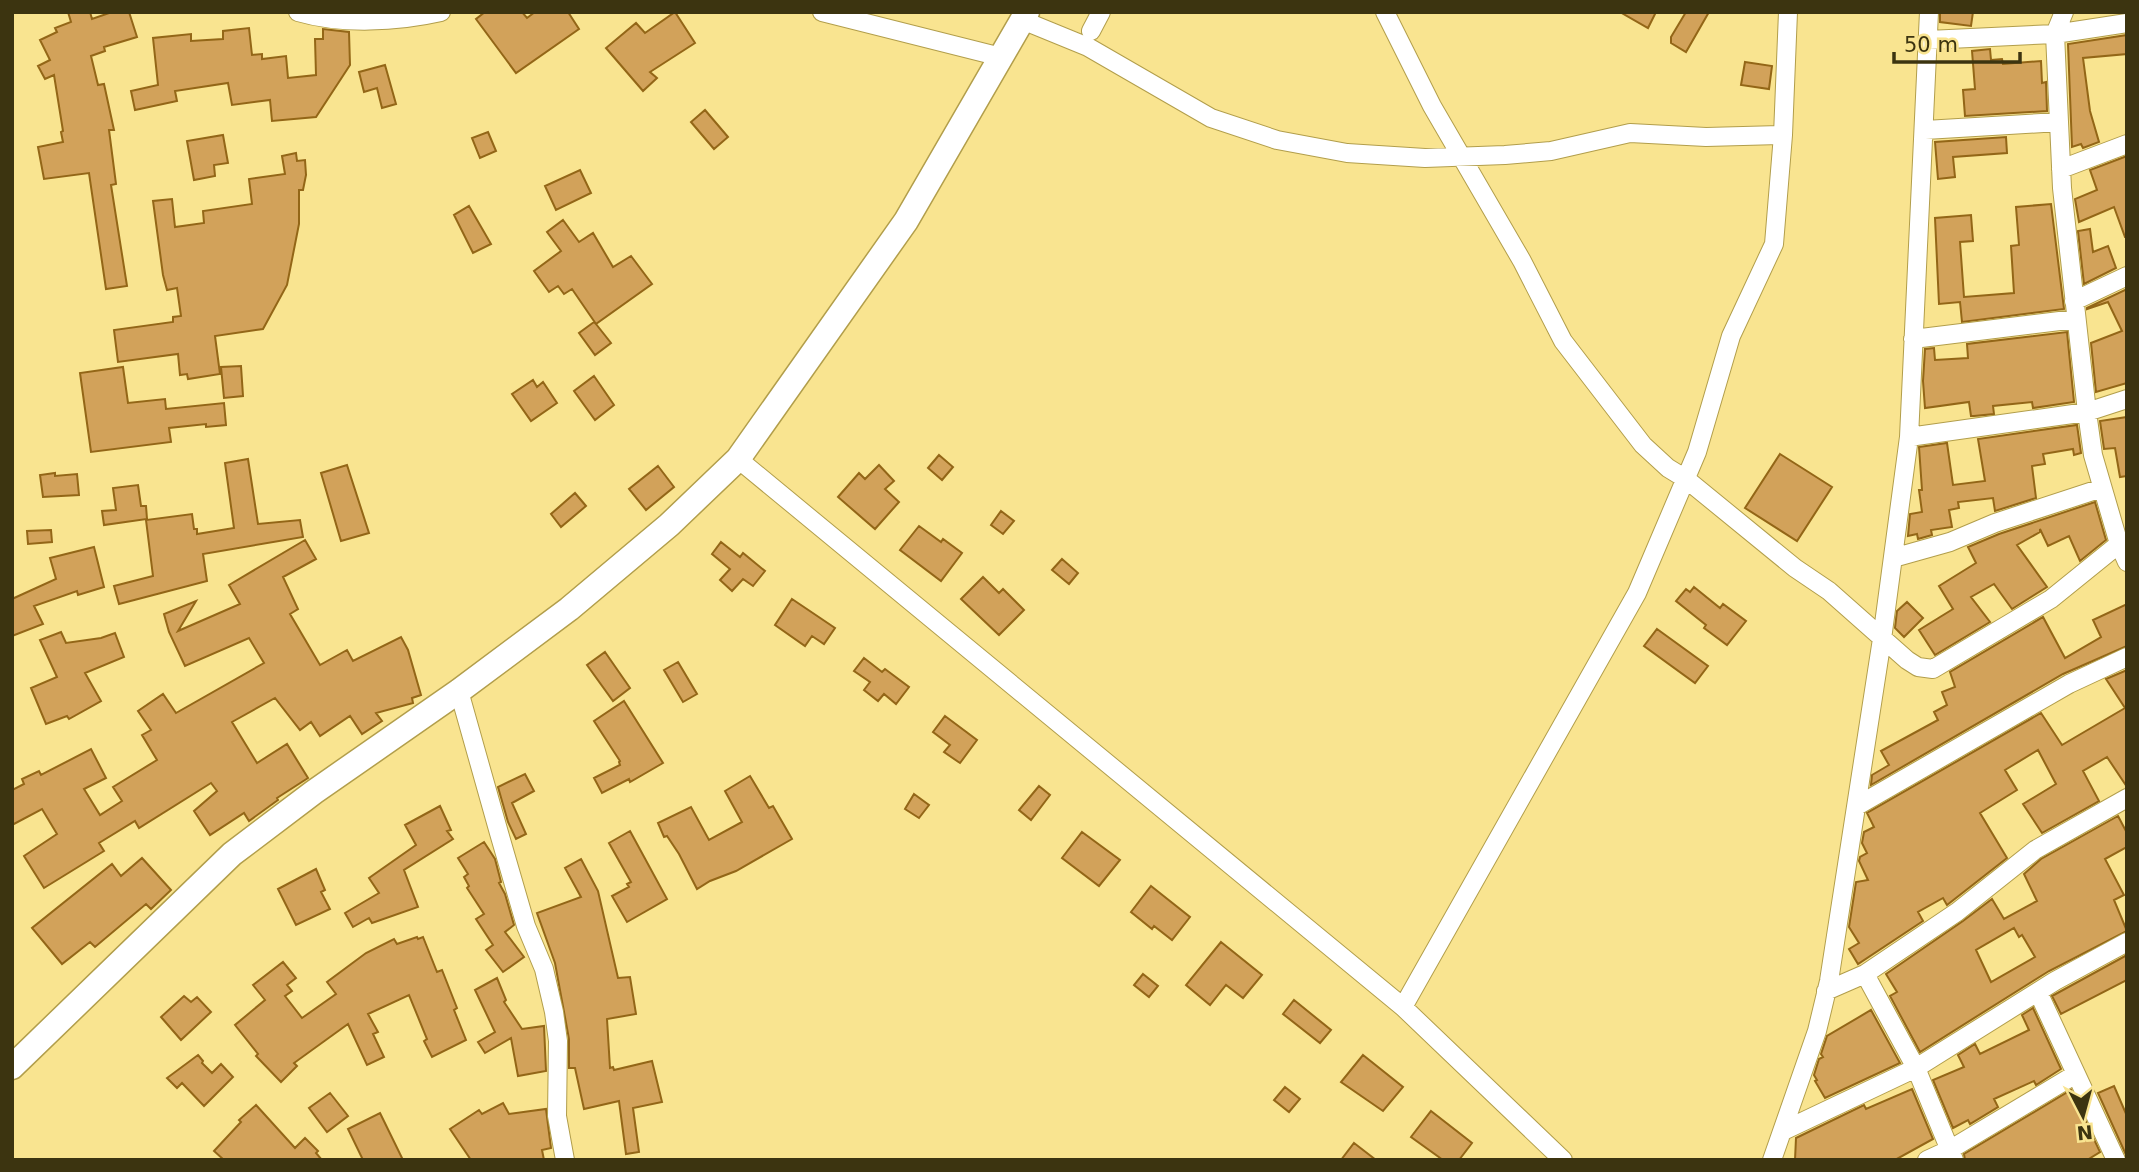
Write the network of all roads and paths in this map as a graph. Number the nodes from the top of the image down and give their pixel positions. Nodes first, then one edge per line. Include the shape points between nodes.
1 (298, 12) edge
2 (442, 12) edge
3 (822, 12) edge
4 (1101, 12) edge
5 (1385, 12) edge
6 (1787, 12) edge
7 (1929, 12) edge
8 (2064, 12) edge
9 (1024, 16) edge
10 (2127, 23) edge
11 (1091, 32) dead end
12 (2055, 34) junction
13 (1928, 40) junction
14 (1001, 57) junction
15 (2059, 122) junction
16 (1925, 130) junction
17 (1783, 135) junction
18 (2127, 144) edge
19 (1460, 156) junction
20 (2061, 169) junction
21 (2127, 276) edge
22 (2075, 310) junction
23 (1913, 339) junction
24 (2127, 398) edge
25 (2087, 412) junction
26 (1909, 437) junction
27 (738, 459) junction
28 (1685, 479) junction
29 (2102, 488) junction
30 (2120, 535) edge
31 (1893, 558) junction
32 (2127, 562) edge
33 (1882, 639) junction
34 (2127, 657) edge
35 (459, 691) junction
36 (2127, 798) edge
37 (1857, 806) junction
38 (2127, 942) edge
39 (1865, 974) junction
40 (1826, 991) junction
41 (2038, 992) junction
42 (1403, 1007) junction
43 (12, 1067) edge
44 (1916, 1068) junction
45 (2076, 1073) junction
46 (1783, 1131) junction
47 (1953, 1155) edge
48 (2113, 1159) edge
49 (565, 1160) edge
50 (1563, 1160) edge
51 (1772, 1160) edge
52 (1927, 1160) edge

1 - 2 street via 323,19 378,20
3 - 14 street
4 - 11 street
5 - 19 street
6 - 17 street
7 - 13 street
8 - 12 street
9 - 14 street
9 - 19 street via 1211,118 1277,140 1389,157
10 - 12 street
12 - 13 street
12 - 15 street
13 - 16 street
14 - 27 street via 906,221
15 - 16 street
15 - 20 street
16 - 23 street
17 - 19 street via 1630,133 1539,153
17 - 28 street via 1774,244 1731,336
18 - 20 street
19 - 28 street via 1573,355 1655,458
20 - 22 street
21 - 22 street
22 - 23 street
22 - 25 street
23 - 26 street
24 - 25 street
25 - 26 street
25 - 29 street
26 - 31 street
27 - 35 street via 669,525
27 - 42 street
28 - 33 street via 1829,591
28 - 42 street via 1637,593
29 - 30 street
29 - 31 street
30 - 32 street
30 - 33 street via 2051,599 1933,669 1917,667
31 - 33 street
33 - 37 street
34 - 37 street via 2070,684
35 - 43 street via 232,854
35 - 49 street via 554,1012 557,1116
36 - 39 street via 2035,850 1957,912
37 - 40 street
38 - 41 street
39 - 40 street
39 - 44 street
40 - 46 street
41 - 44 street
41 - 45 street
42 - 50 street
44 - 46 street
44 - 47 street
45 - 47 street
45 - 48 street
46 - 51 street
47 - 52 street

